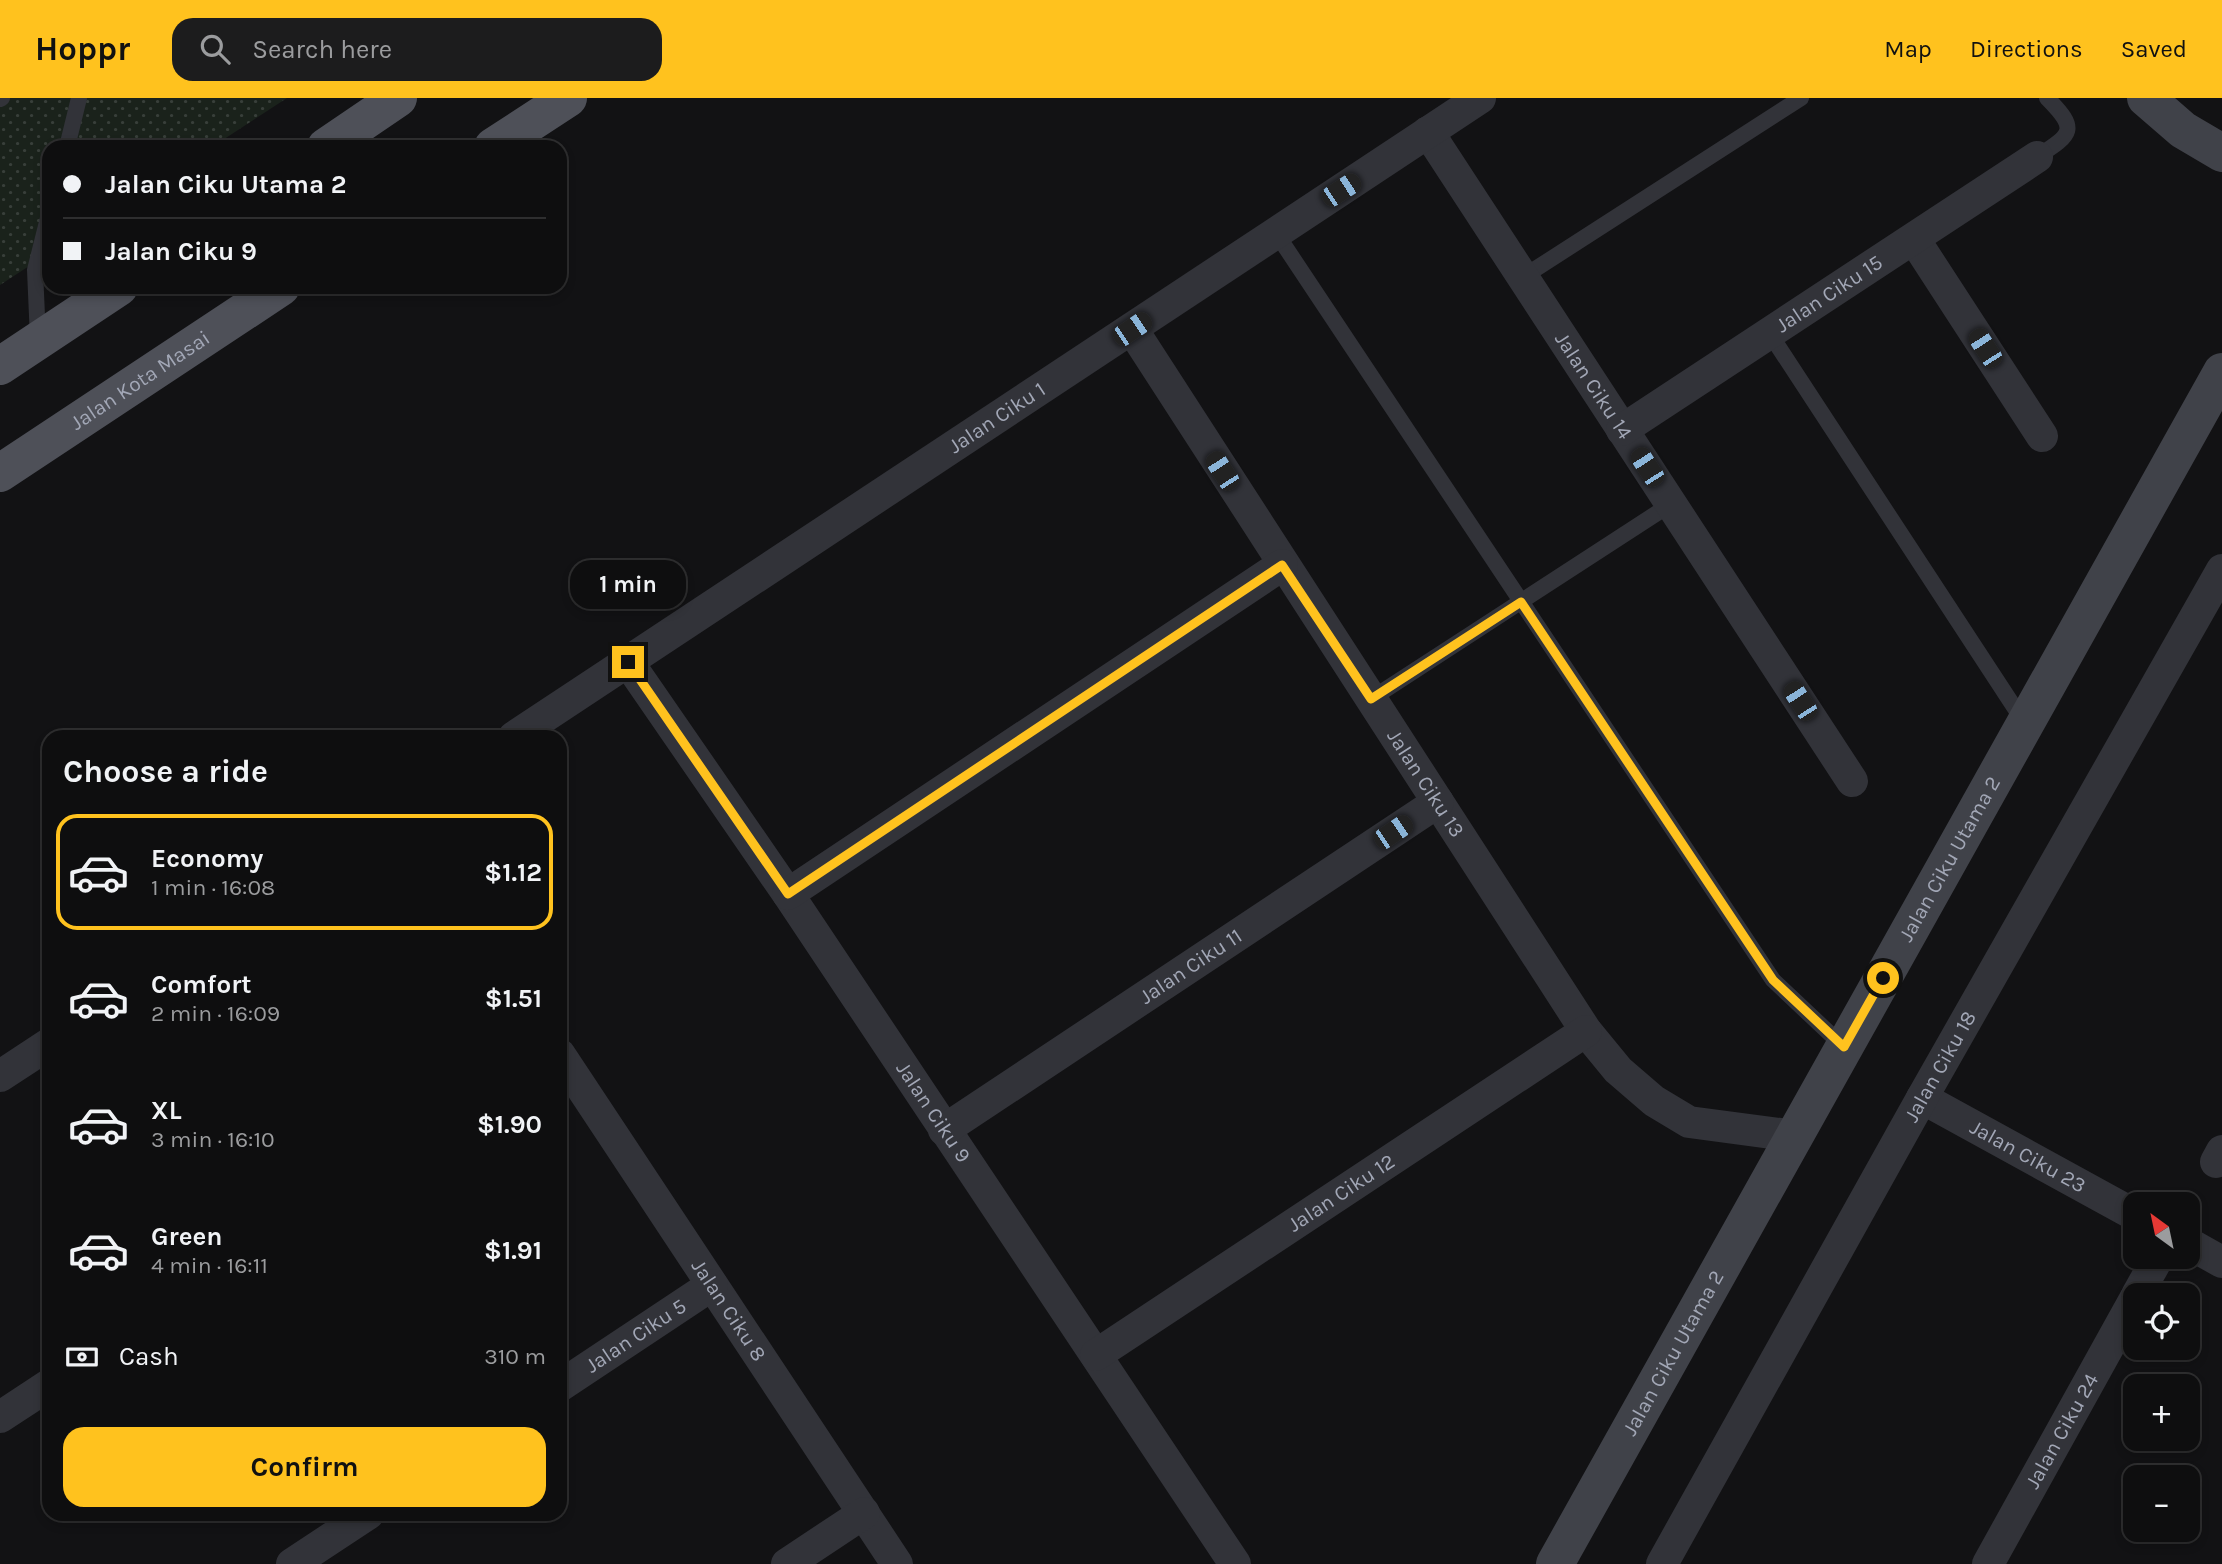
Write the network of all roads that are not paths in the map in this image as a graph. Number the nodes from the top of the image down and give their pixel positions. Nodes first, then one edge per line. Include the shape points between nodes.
1 (79, 98) edge
2 (398, 98) edge
3 (568, 98) edge
4 (1480, 98) edge
5 (1801, 98) edge
6 (2047, 98) edge
7 (2146, 98) edge
8 (1428, 132) junction
9 (68, 140) edge
10 (336, 140) edge
11 (504, 140) edge
12 (2222, 153) edge
13 (2037, 157) joint
14 (1276, 233) junction
15 (1914, 239) junction
16 (42, 244) edge
17 (1523, 277) junction
18 (108, 294) edge
19 (270, 294) edge
20 (1132, 329) junction
21 (1770, 334) junction
22 (38, 341) junction
23 (0, 366) edge
24 (2222, 372) edge
25 (1622, 430) junction
26 (2042, 436) dead end
27 (0, 473) edge
28 (1671, 504) junction
29 (1282, 565) junction
30 (2222, 570) edge
31 (1521, 602) junction
32 (628, 662) junction
33 (1371, 699) junction
34 (2025, 724) junction
35 (525, 730) edge
36 (1852, 781) dead end
37 (1438, 802) junction
38 (788, 894) junction
39 (1586, 1031) junction
40 (1844, 1047) junction
41 (42, 1049) edge
42 (567, 1066) edge
43 (0, 1076) edge
44 (1922, 1098) junction
45 (944, 1130) junction
46 (1795, 1136) junction
47 (2123, 1207) edge
48 (2200, 1250) edge
49 (2222, 1262) edge
50 (712, 1285) junction
51 (2123, 1320) edge
52 (1096, 1355) junction
53 (567, 1381) edge
54 (42, 1390) edge
55 (0, 1418) edge
56 (864, 1514) junction
57 (357, 1521) edge
58 (292, 1564) edge
59 (787, 1564) edge
60 (897, 1564) edge
61 (1235, 1564) edge
62 (1555, 1564) edge
63 (1662, 1564) edge
64 (1988, 1564) edge

1 - 9 lane
2 - 10 main road
3 - 11 main road
4 - 8 street, Jalan Ciku 1
5 - 17 lane
6 - 13 lane via 2063,114 2067,134
7 - 12 street via 2183,130
8 - 14 street, Jalan Ciku 1
8 - 17 street, Jalan Ciku 14
13 - 15 street, Jalan Ciku 15
14 - 20 street, Jalan Ciku 1
14 - 31 lane
15 - 21 street, Jalan Ciku 15
15 - 26 street
16 - 22 lane via 36,270
17 - 25 street, Jalan Ciku 14
18 - 22 main road
19 - 27 main road, Jalan Kota Masai
20 - 29 street, Jalan Ciku 13
20 - 32 street, Jalan Ciku 1
21 - 25 street, Jalan Ciku 15
21 - 34 lane
22 - 23 main road
24 - 34 street, Jalan Ciku Utama 2
25 - 28 street, Jalan Ciku 14
28 - 31 lane
28 - 36 street, Jalan Ciku 14
29 - 33 street, Jalan Ciku 13
29 - 38 street
30 - 44 street, Jalan Ciku 18
31 - 33 lane
31 - 40 lane via 1773,980
32 - 35 street, Jalan Ciku 1
32 - 38 street, Jalan Ciku 9
33 - 37 street, Jalan Ciku 13
34 - 40 street, Jalan Ciku Utama 2
37 - 39 street, Jalan Ciku 13
37 - 45 street, Jalan Ciku 11
38 - 45 street, Jalan Ciku 9
39 - 46 street, Jalan Ciku 13 via 1618,1070 1654,1101 1689,1122
39 - 52 street, Jalan Ciku 12
40 - 46 street, Jalan Ciku Utama 2
41 - 43 street
42 - 50 street, Jalan Ciku 8
44 - 47 street, Jalan Ciku 23
44 - 63 street, Jalan Ciku 18
45 - 52 street, Jalan Ciku 9
46 - 62 street, Jalan Ciku Utama 2
48 - 49 street
50 - 53 street, Jalan Ciku 5
50 - 56 street, Jalan Ciku 8
51 - 64 street, Jalan Ciku 24
52 - 61 street, Jalan Ciku 9
54 - 55 street
56 - 59 street
56 - 60 street, Jalan Ciku 8
57 - 58 street

